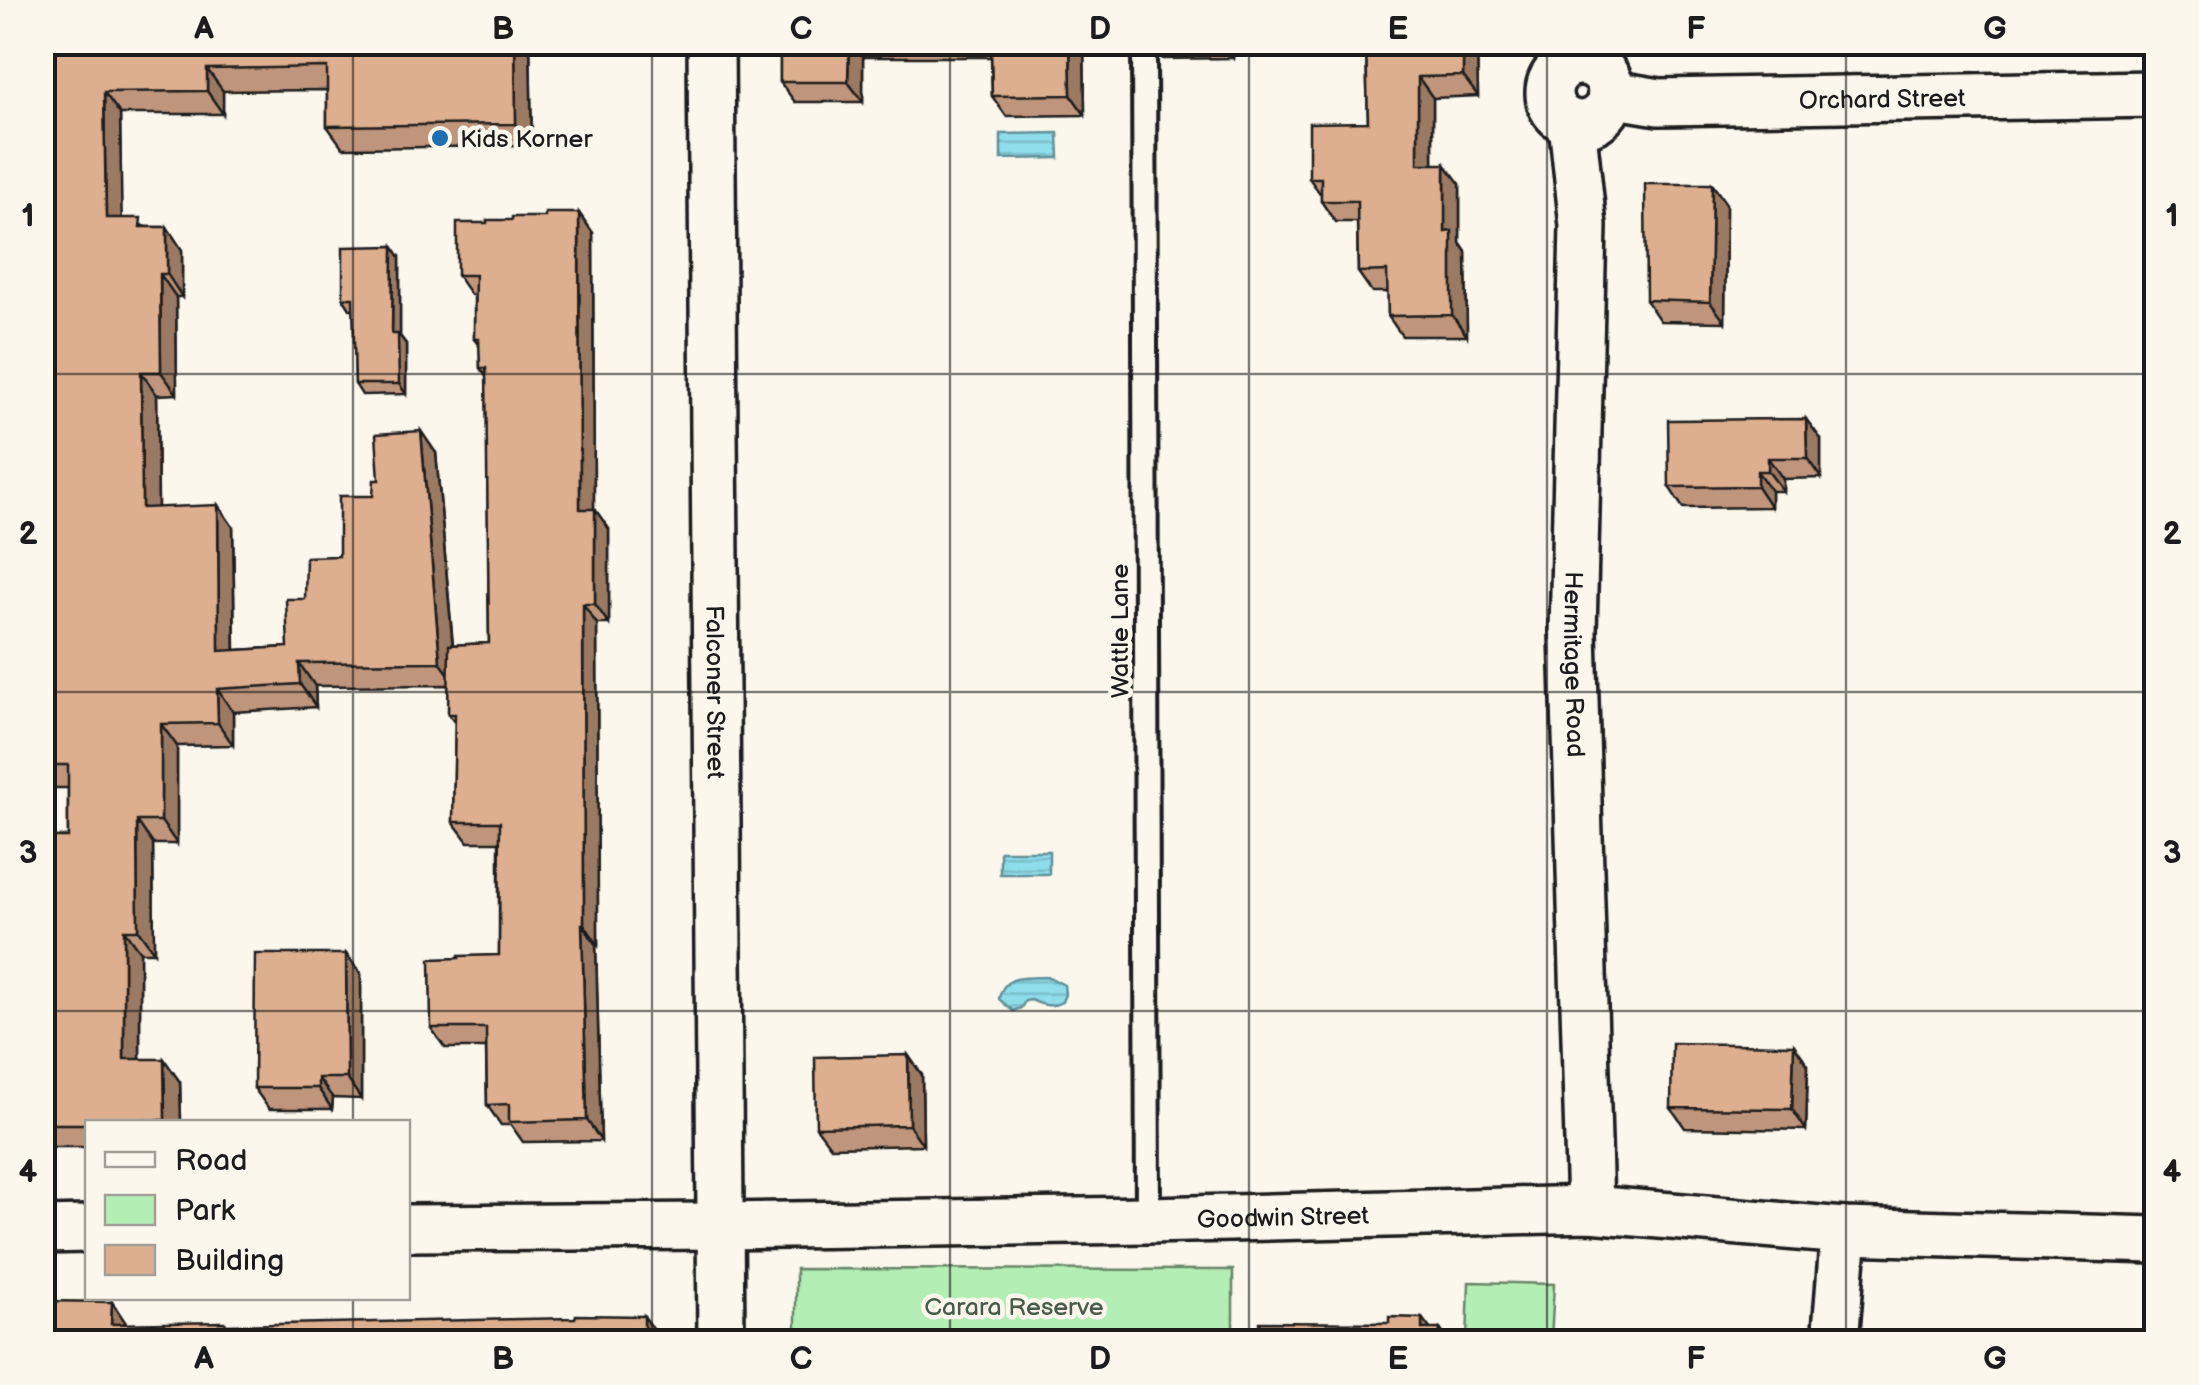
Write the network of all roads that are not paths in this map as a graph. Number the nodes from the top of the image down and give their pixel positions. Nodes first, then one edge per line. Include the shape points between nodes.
1 (711, 42) edge
2 (1144, 42) edge
3 (1593, 66) edge
4 (2156, 94) edge
5 (1590, 1208) junction
6 (1148, 1220) junction
7 (720, 1226) junction
8 (410, 1228) edge
9 (85, 1229) edge
10 (42, 1230) edge
11 (1844, 1231) junction
12 (2156, 1240) edge
13 (721, 1342) edge
14 (1835, 1342) edge

1 - 7 street, Falconer Street
2 - 6 lane, Wattle Lane
3 - 4 street, Orchard Street via 1659,102
3 - 5 street, Hermitage Road via 1605,111 1590,122 1572,123 1584,226 1573,632
5 - 6 street, Goodwin Street
5 - 11 street, Goodwin Street
6 - 7 street, Goodwin Street
7 - 8 street, Goodwin Street
7 - 13 street, Falconer Street
9 - 10 street
11 - 12 street, Goodwin Street
11 - 14 street

